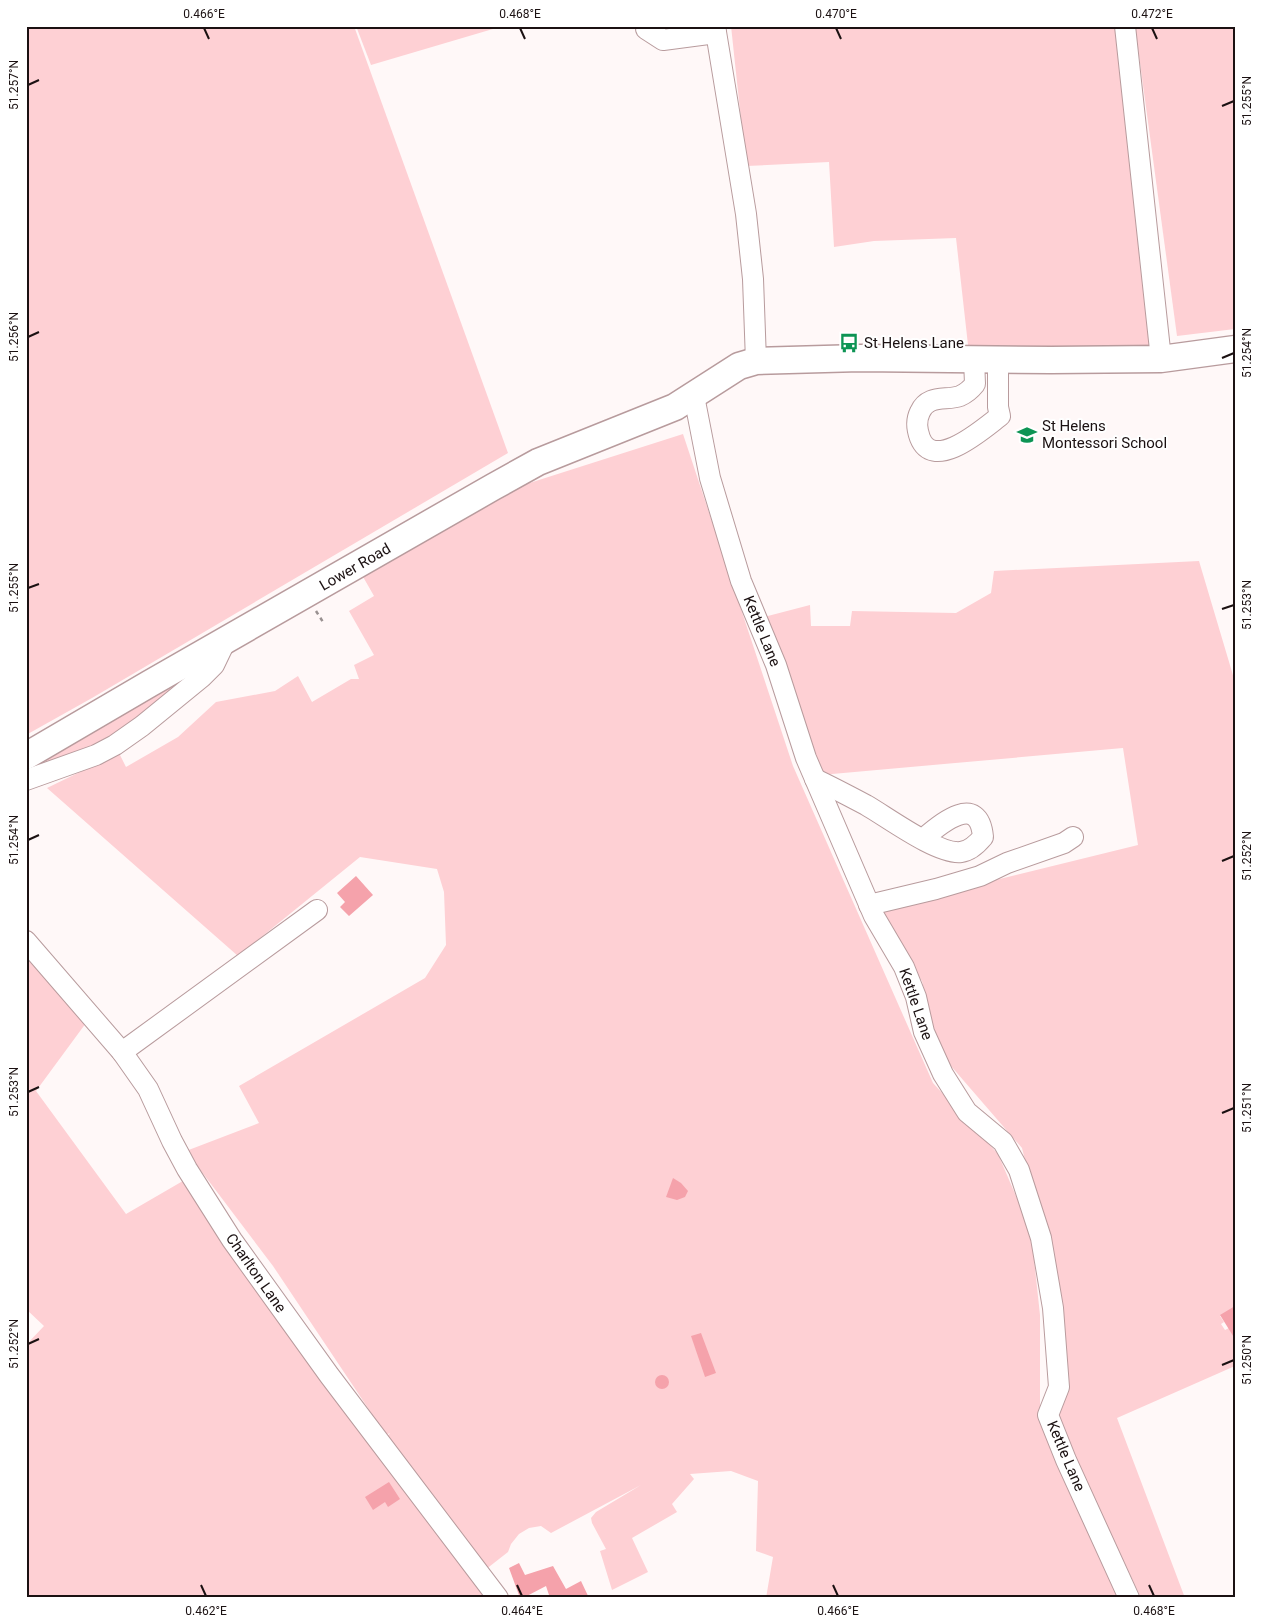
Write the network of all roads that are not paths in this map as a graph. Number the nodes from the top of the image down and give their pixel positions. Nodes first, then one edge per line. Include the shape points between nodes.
1 (1125, 26) edge
2 (646, 29) dead end
3 (716, 30) edge
4 (1235, 349) edge
5 (986, 359) junction
6 (1161, 359) junction
7 (756, 361) junction
8 (694, 396) junction
9 (226, 640) junction
10 (26, 756) edge
11 (815, 779) junction
12 (26, 780) edge
13 (1073, 837) dead end
14 (923, 839) dead end
15 (869, 905) junction
16 (317, 910) dead end
17 (26, 941) edge
18 (122, 1052) junction
19 (498, 1598) edge
20 (1128, 1598) edge

1 - 6 street
2 - 3 street via 663,40
3 - 7 street via 746,214 753,280
4 - 6 main road, Lower Road
5 - 5 street via 1000,416 966,442 950,449 928,449 918,434 917,423 924,405 937,398 958,397 970,390
5 - 6 main road, Lower Road
5 - 7 main road, Lower Road
7 - 8 main road, Lower Road via 723,375
8 - 9 main road, Lower Road via 675,407 538,462
8 - 11 street, Kettle Lane via 710,478 742,581 776,665
9 - 10 main road, Lower Road
9 - 12 street via 214,665 202,677 128,736 96,755
11 - 14 street
11 - 15 street, Kettle Lane
13 - 15 street via 980,876
15 - 20 street, Kettle Lane via 904,967 916,997 924,1032 943,1074 968,1112 1003,1142 1019,1170 1040,1238 1053,1308 1059,1387 1048,1415
16 - 18 street
17 - 18 street, Charlton Lane
18 - 19 street, Charlton Lane via 148,1089 187,1170 232,1240 329,1375

